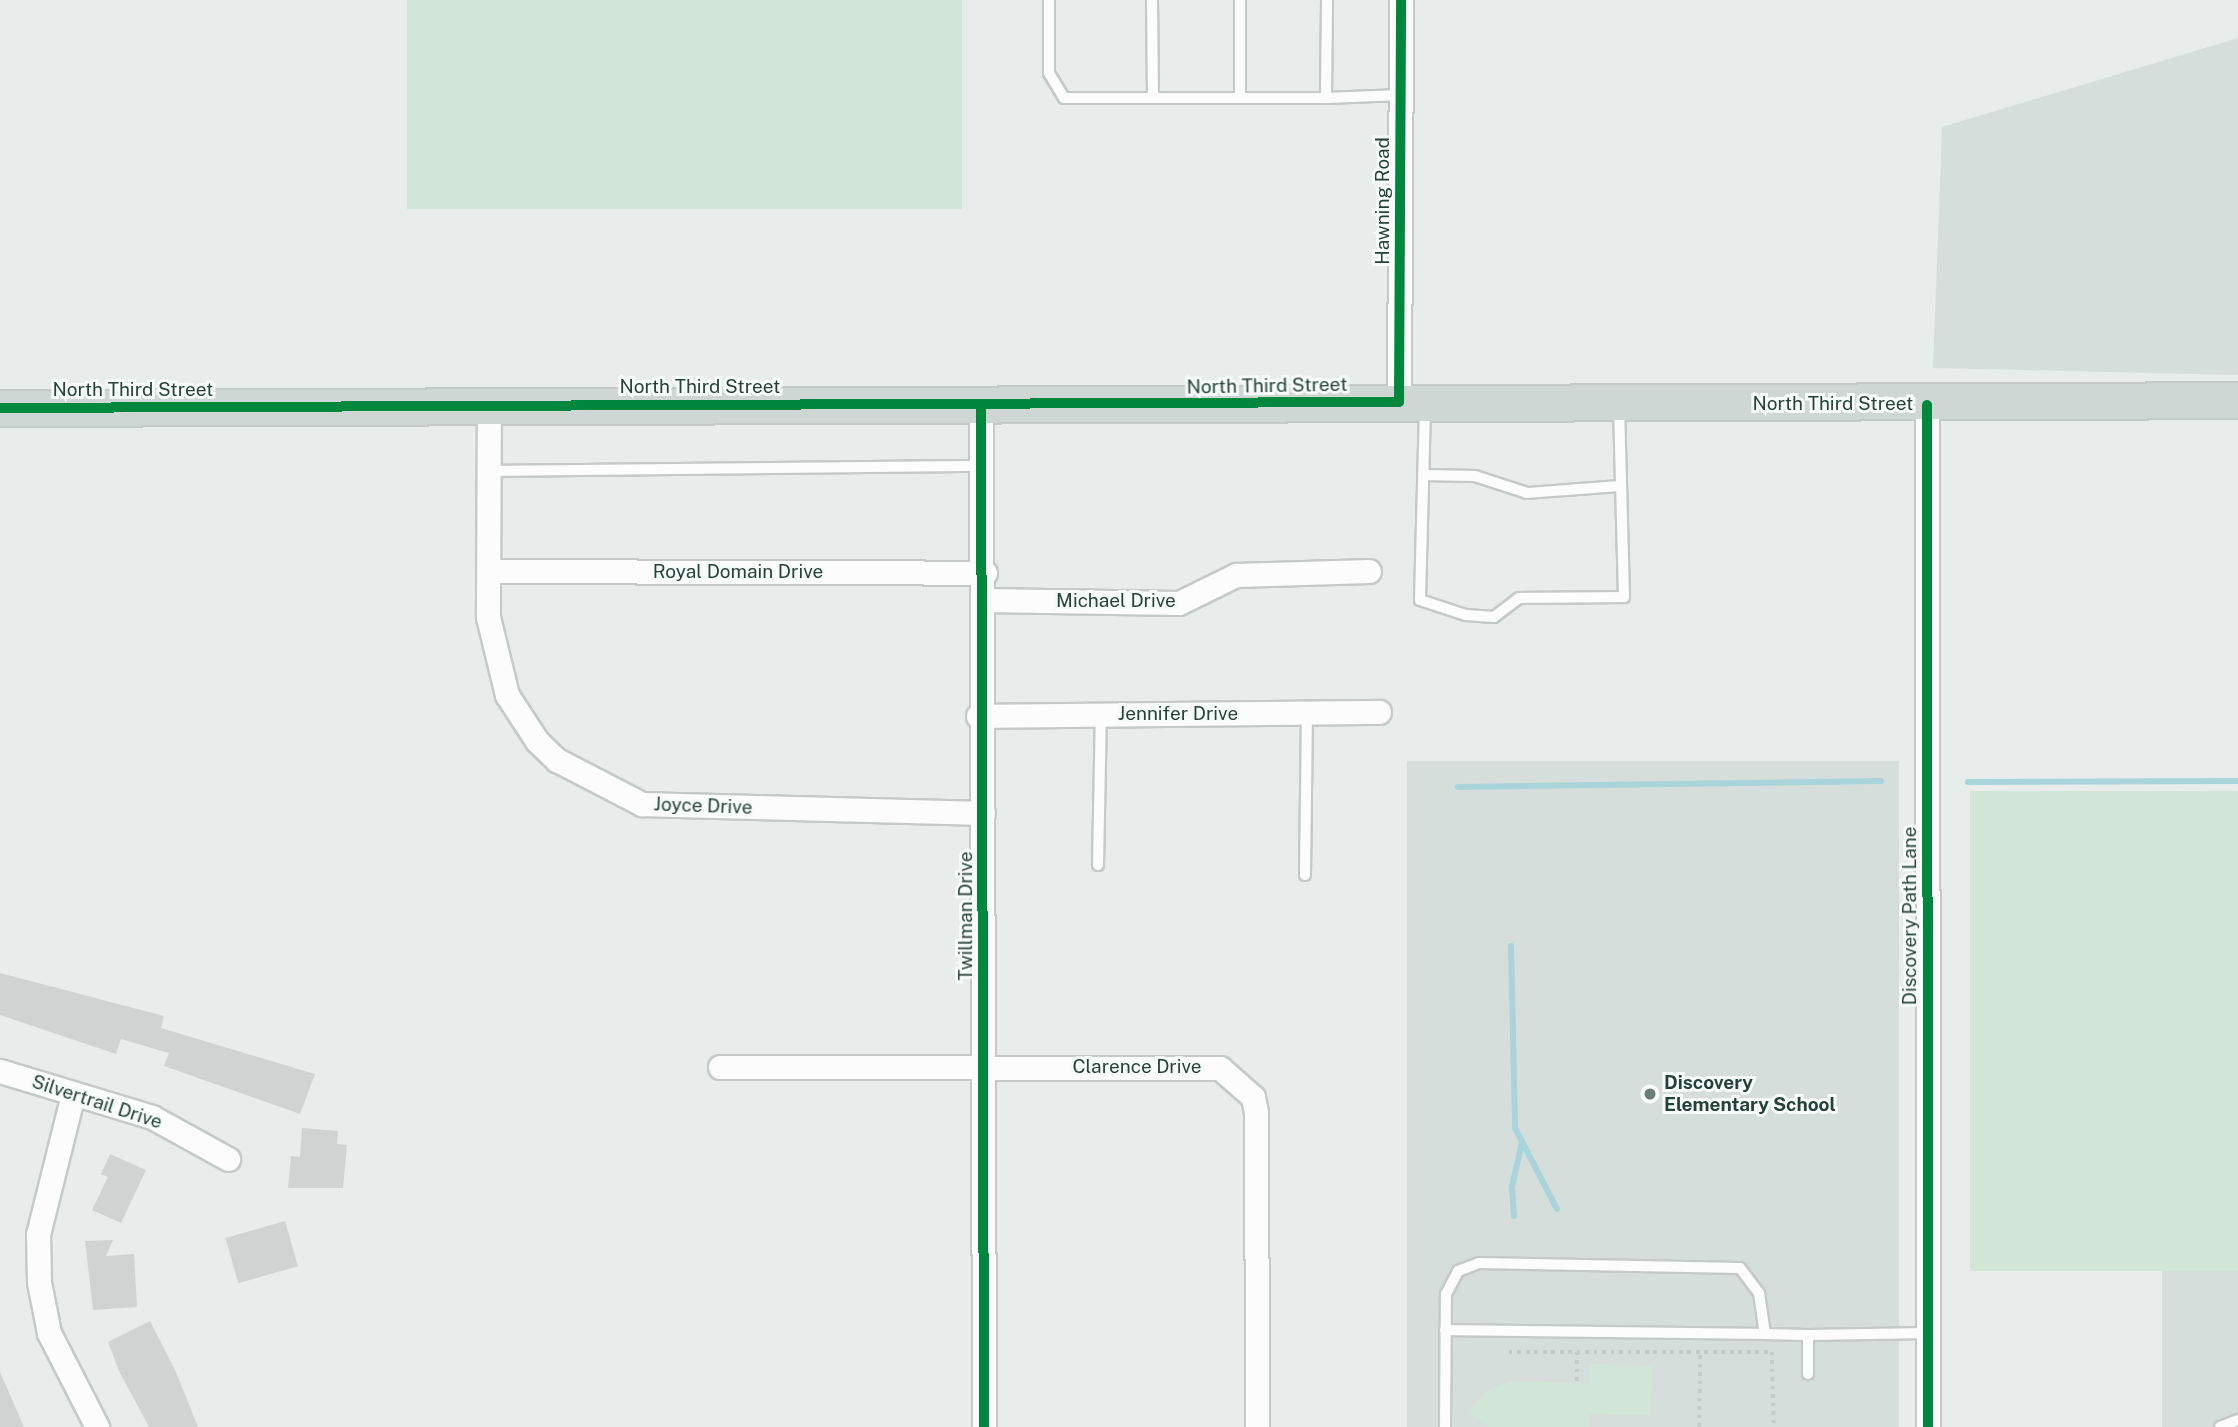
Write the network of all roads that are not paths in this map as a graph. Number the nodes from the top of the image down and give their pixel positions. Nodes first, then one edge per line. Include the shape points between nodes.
1 (1049, 0) edge
2 (1152, 0) edge
3 (1240, 0) edge
4 (1327, 0) edge
5 (1401, 0) edge
6 (1401, 94) junction
7 (1153, 98) junction
8 (1240, 98) junction
9 (1326, 98) junction
10 (2238, 400) edge
11 (1412, 402) junction
12 (1619, 403) junction
13 (489, 404) junction
14 (981, 405) junction
15 (1927, 405) junction
16 (0, 408) edge
17 (983, 466) junction
18 (489, 471) junction
19 (1423, 475) junction
20 (1621, 486) junction
21 (491, 571) junction
22 (1369, 571) dead end
23 (985, 573) junction
24 (983, 600) junction
25 (1378, 712) dead end
26 (1307, 713) junction
27 (1101, 714) junction
28 (978, 716) junction
29 (983, 813) junction
30 (1098, 865) dead end
31 (1305, 875) dead end
32 (985, 1066) junction
33 (720, 1067) dead end
34 (0, 1071) edge
35 (73, 1094) junction
36 (228, 1159) dead end
37 (1445, 1330) junction
38 (1928, 1333) junction
39 (1765, 1334) junction
40 (1808, 1335) junction
41 (1808, 1374) dead end
42 (2238, 1420) edge
43 (97, 1427) edge
44 (984, 1427) edge
45 (1257, 1427) edge
46 (1445, 1427) edge
47 (1928, 1427) edge
48 (2220, 1427) edge

1 - 7 lane via 1049,73 1064,98
2 - 7 lane
3 - 8 lane
4 - 9 lane
5 - 6 street, Hawning Road
6 - 9 lane
6 - 11 street, Hawning Road
7 - 8 lane
8 - 9 lane
10 - 15 main road, North Third Street
11 - 12 main road, North Third Street
11 - 14 main road, North Third Street
11 - 19 lane
12 - 15 main road, North Third Street
12 - 20 lane
13 - 14 main road, North Third Street
13 - 16 main road, North Third Street
13 - 18 street, Joyce Drive
14 - 17 street, Twillman Drive
15 - 38 street, Discovery Path Lane
17 - 18 lane
17 - 23 street, Twillman Drive
18 - 21 street, Joyce Drive
19 - 20 lane via 1475,476 1527,494
19 - 20 lane via 1420,600 1466,615 1494,617 1519,598 1624,597
21 - 23 street, Royal Domain Drive
21 - 29 street, Joyce Drive via 488,617 508,695 547,750 612,793 642,804
22 - 24 street, Michael Drive via 1236,575 1179,603
23 - 24 street, Twillman Drive
24 - 28 street, Twillman Drive
25 - 26 street, Jennifer Drive
26 - 27 street, Jennifer Drive
26 - 31 lane
27 - 28 street, Jennifer Drive
27 - 30 lane
28 - 29 street, Twillman Drive
29 - 32 street, Twillman Drive
32 - 33 street, Clarence Drive
32 - 44 street, Twillman Drive
32 - 45 street, Clarence Drive via 1220,1068 1253,1097
34 - 35 street, Silvertrail Drive
35 - 36 street, Silvertrail Drive via 152,1116
35 - 43 street via 38,1234 39,1282 49,1333
37 - 39 lane
37 - 39 lane via 1446,1294 1458,1271 1479,1263 1740,1268 1759,1293
37 - 46 lane
38 - 40 lane
38 - 47 street, Discovery Path Lane
39 - 40 lane
40 - 41 lane
42 - 48 lane

